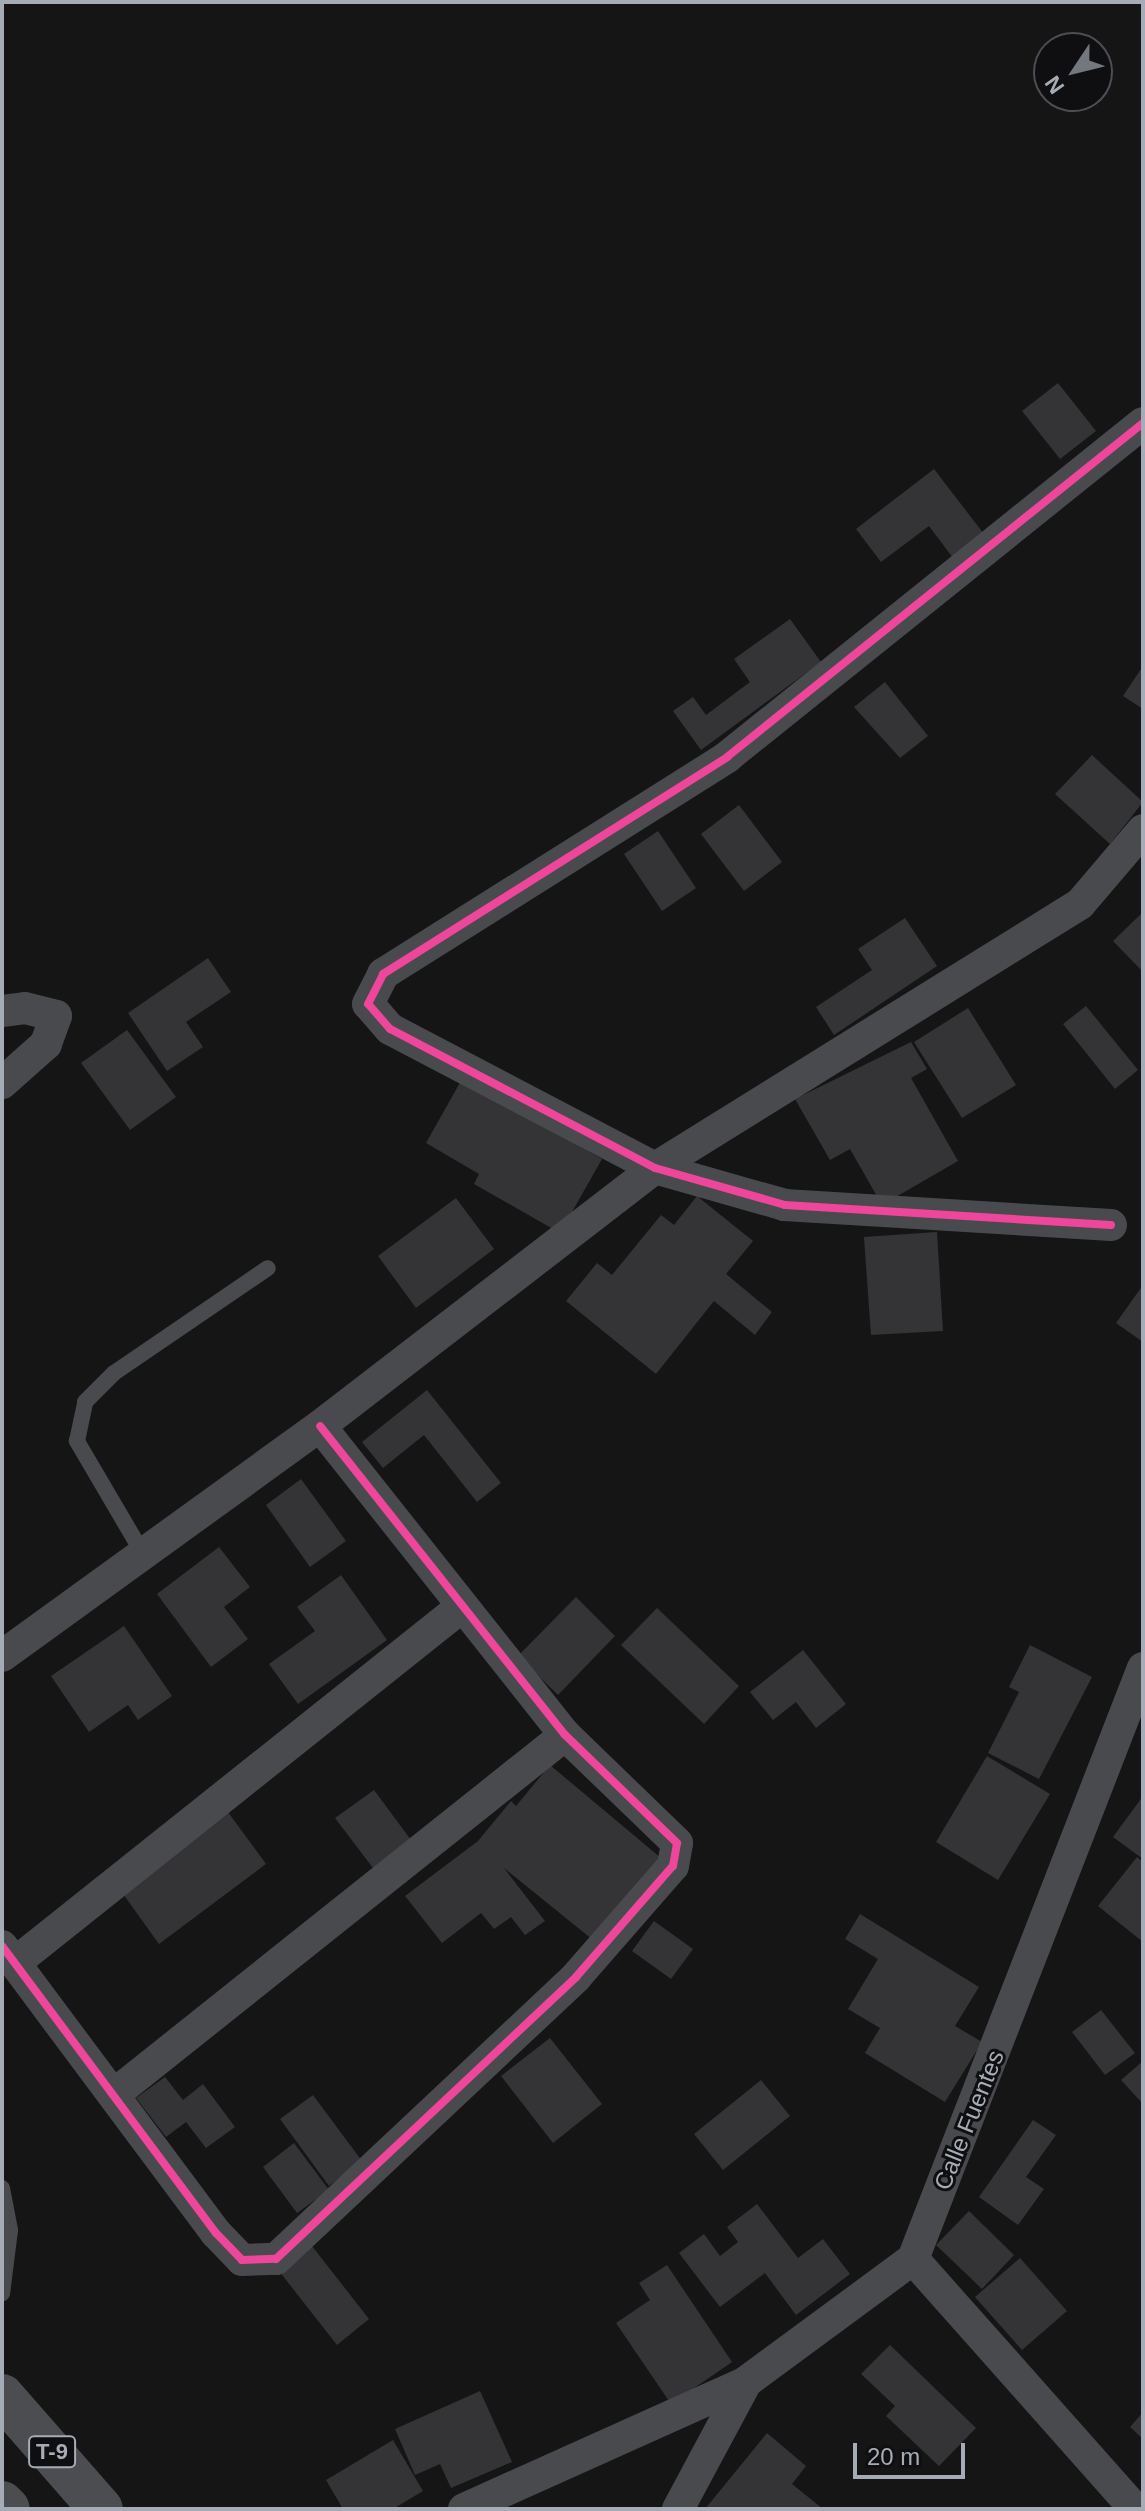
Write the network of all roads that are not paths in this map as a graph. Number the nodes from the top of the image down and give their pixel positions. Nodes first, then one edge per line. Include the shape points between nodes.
1 (1143, 423) edge
2 (1143, 830) edge
3 (2, 1011) edge
4 (2, 1083) edge
5 (655, 1168) junction
6 (1111, 1225) dead end
7 (268, 1268) dead end
8 (320, 1426) junction
9 (142, 1552) junction
10 (459, 1609) junction
11 (2, 1656) edge
12 (1143, 1668) edge
13 (565, 1735) junction
14 (9, 1954) edge
15 (117, 2092) junction
16 (2, 2188) edge
17 (913, 2259) junction
18 (2, 2294) edge
19 (746, 2382) junction
20 (2, 2396) edge
21 (2, 2503) edge
22 (8, 2509) edge
23 (101, 2509) edge
24 (464, 2509) edge
25 (678, 2509) edge
26 (1135, 2509) edge

1 - 5 street via 727,757 383,974 368,1004 390,1029
2 - 5 street via 1080,904
3 - 4 street via 25,1008 56,1016 46,1044
5 - 6 street via 785,1205
5 - 8 street
7 - 9 lane via 114,1373 85,1402 77,1441
8 - 9 street
8 - 10 street
9 - 11 street
10 - 13 street
10 - 14 street
12 - 17 street, Calle Fuentes
13 - 15 street
13 - 15 street via 677,1843 673,1866 576,1977 276,2259 242,2260
14 - 15 street
16 - 18 lane via 10,2230
17 - 19 street
17 - 26 street
19 - 24 street
19 - 25 street
20 - 23 highway, T-9
21 - 22 highway

